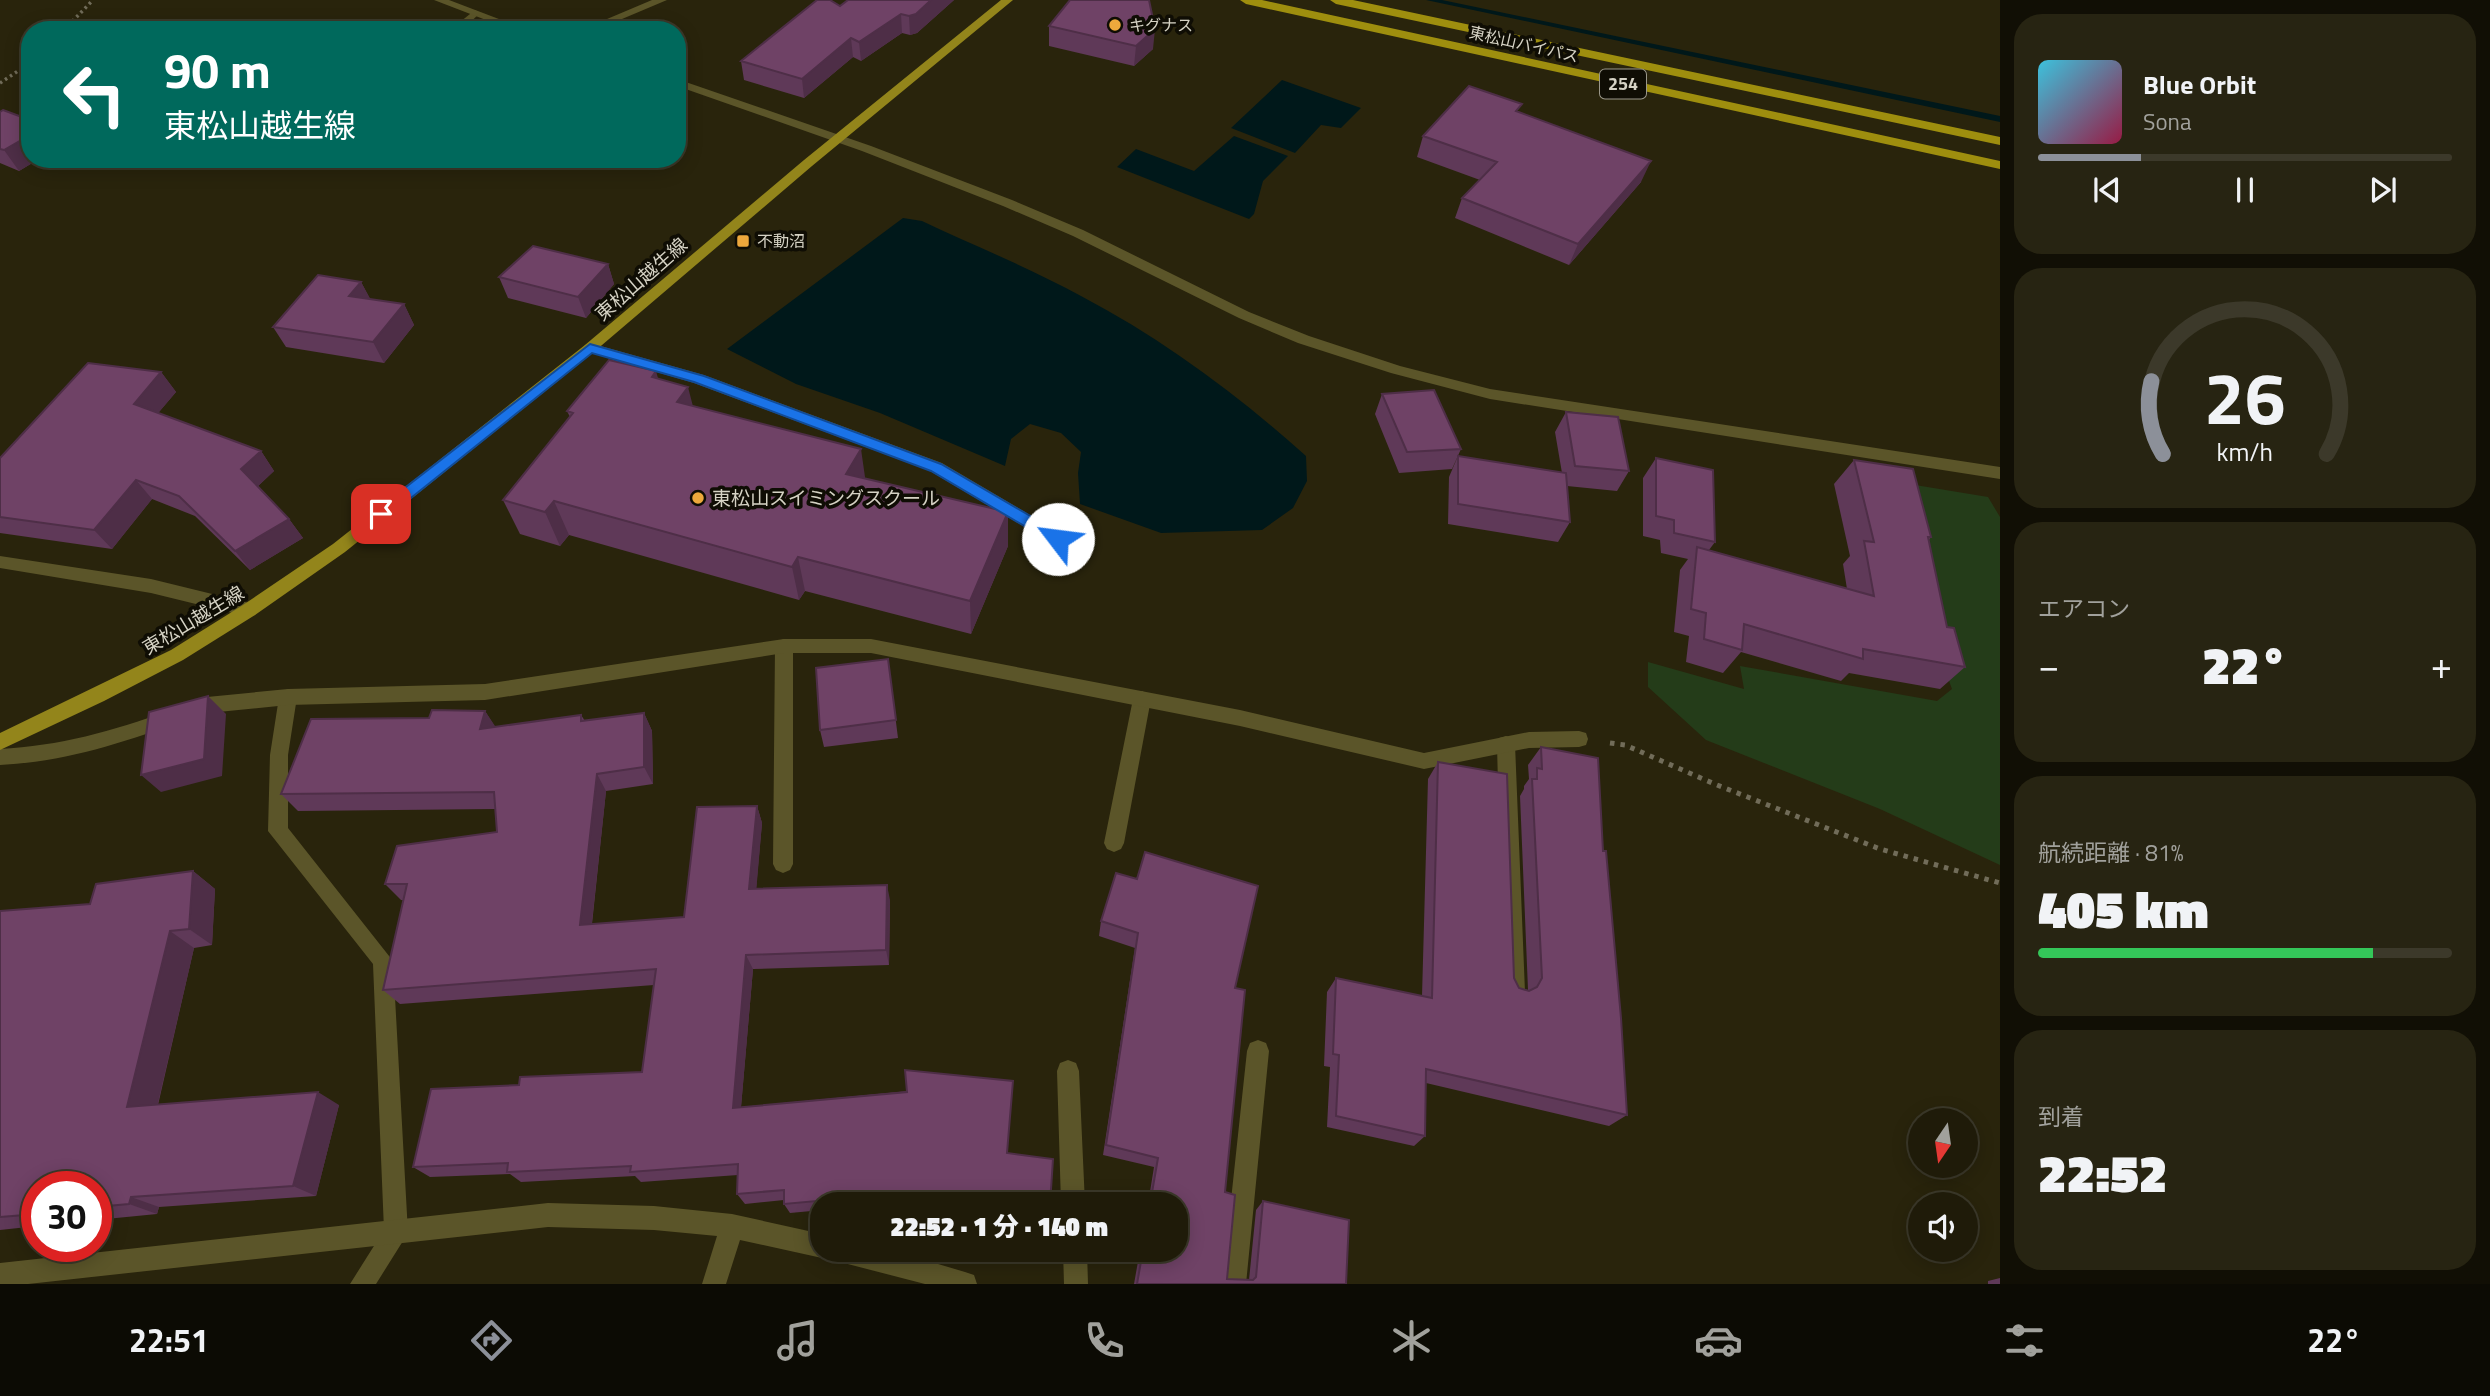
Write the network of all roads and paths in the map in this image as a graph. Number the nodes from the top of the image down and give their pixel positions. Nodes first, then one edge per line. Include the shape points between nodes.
1 (93, 0) edge
2 (439, 0) edge
3 (662, 0) edge
4 (1008, 0) edge
5 (1246, 0) edge
6 (1336, 0) edge
7 (475, 13) junction
8 (73, 21) edge
9 (466, 21) edge
10 (498, 21) edge
11 (609, 21) edge
12 (21, 69) edge
13 (0, 83) edge
14 (686, 85) edge
15 (839, 137) junction
16 (2000, 141) edge
17 (2000, 165) edge
18 (590, 348) junction
19 (2000, 473) edge
20 (1058, 539) dead end
21 (0, 562) edge
22 (249, 610) junction
23 (784, 646) junction
24 (288, 697) junction
25 (1142, 699) junction
26 (1579, 739) joint
27 (0, 743) edge
28 (1506, 744) junction
29 (0, 757) edge
30 (1114, 843) dead end
31 (783, 864) dead end
32 (2000, 883) edge
33 (1514, 992) edge
34 (1258, 1051) dead end
35 (1068, 1071) dead end
36 (1073, 1192) edge
37 (732, 1226) junction
38 (396, 1233) junction
39 (810, 1243) edge
40 (893, 1262) edge
41 (1075, 1262) edge
42 (0, 1275) edge
43 (362, 1284) edge
44 (713, 1284) edge
45 (965, 1284) edge
46 (1076, 1284) edge
47 (1234, 1284) edge

1 - 8 path
2 - 7 street
3 - 11 street
4 - 15 main road, 東松山越生線
5 - 17 highway, 東松山バイパス / 254
6 - 16 highway, 東松山バイパス / 254
7 - 9 street
7 - 10 street
12 - 13 path
14 - 15 street
15 - 18 main road, 東松山越生線
15 - 19 street via 1055,223 1245,316 1424,378 1490,394
18 - 20 street via 699,379 936,467
18 - 22 main road, 東松山越生線 via 339,548
21 - 22 street via 151,586
22 - 27 main road, 東松山越生線 via 154,667
23 - 24 street via 485,692
23 - 25 street via 872,646
23 - 31 street
24 - 29 street via 207,705 105,740 41,756
24 - 38 street via 279,755 278,831 383,961
25 - 28 street via 1424,761
25 - 30 street
26 - 28 street
26 - 32 path via 1625,745 1880,849
28 - 33 street
34 - 47 street
35 - 36 street
37 - 38 street via 548,1215
37 - 39 street
37 - 44 street
38 - 42 street
38 - 43 street
40 - 45 street
41 - 46 street

